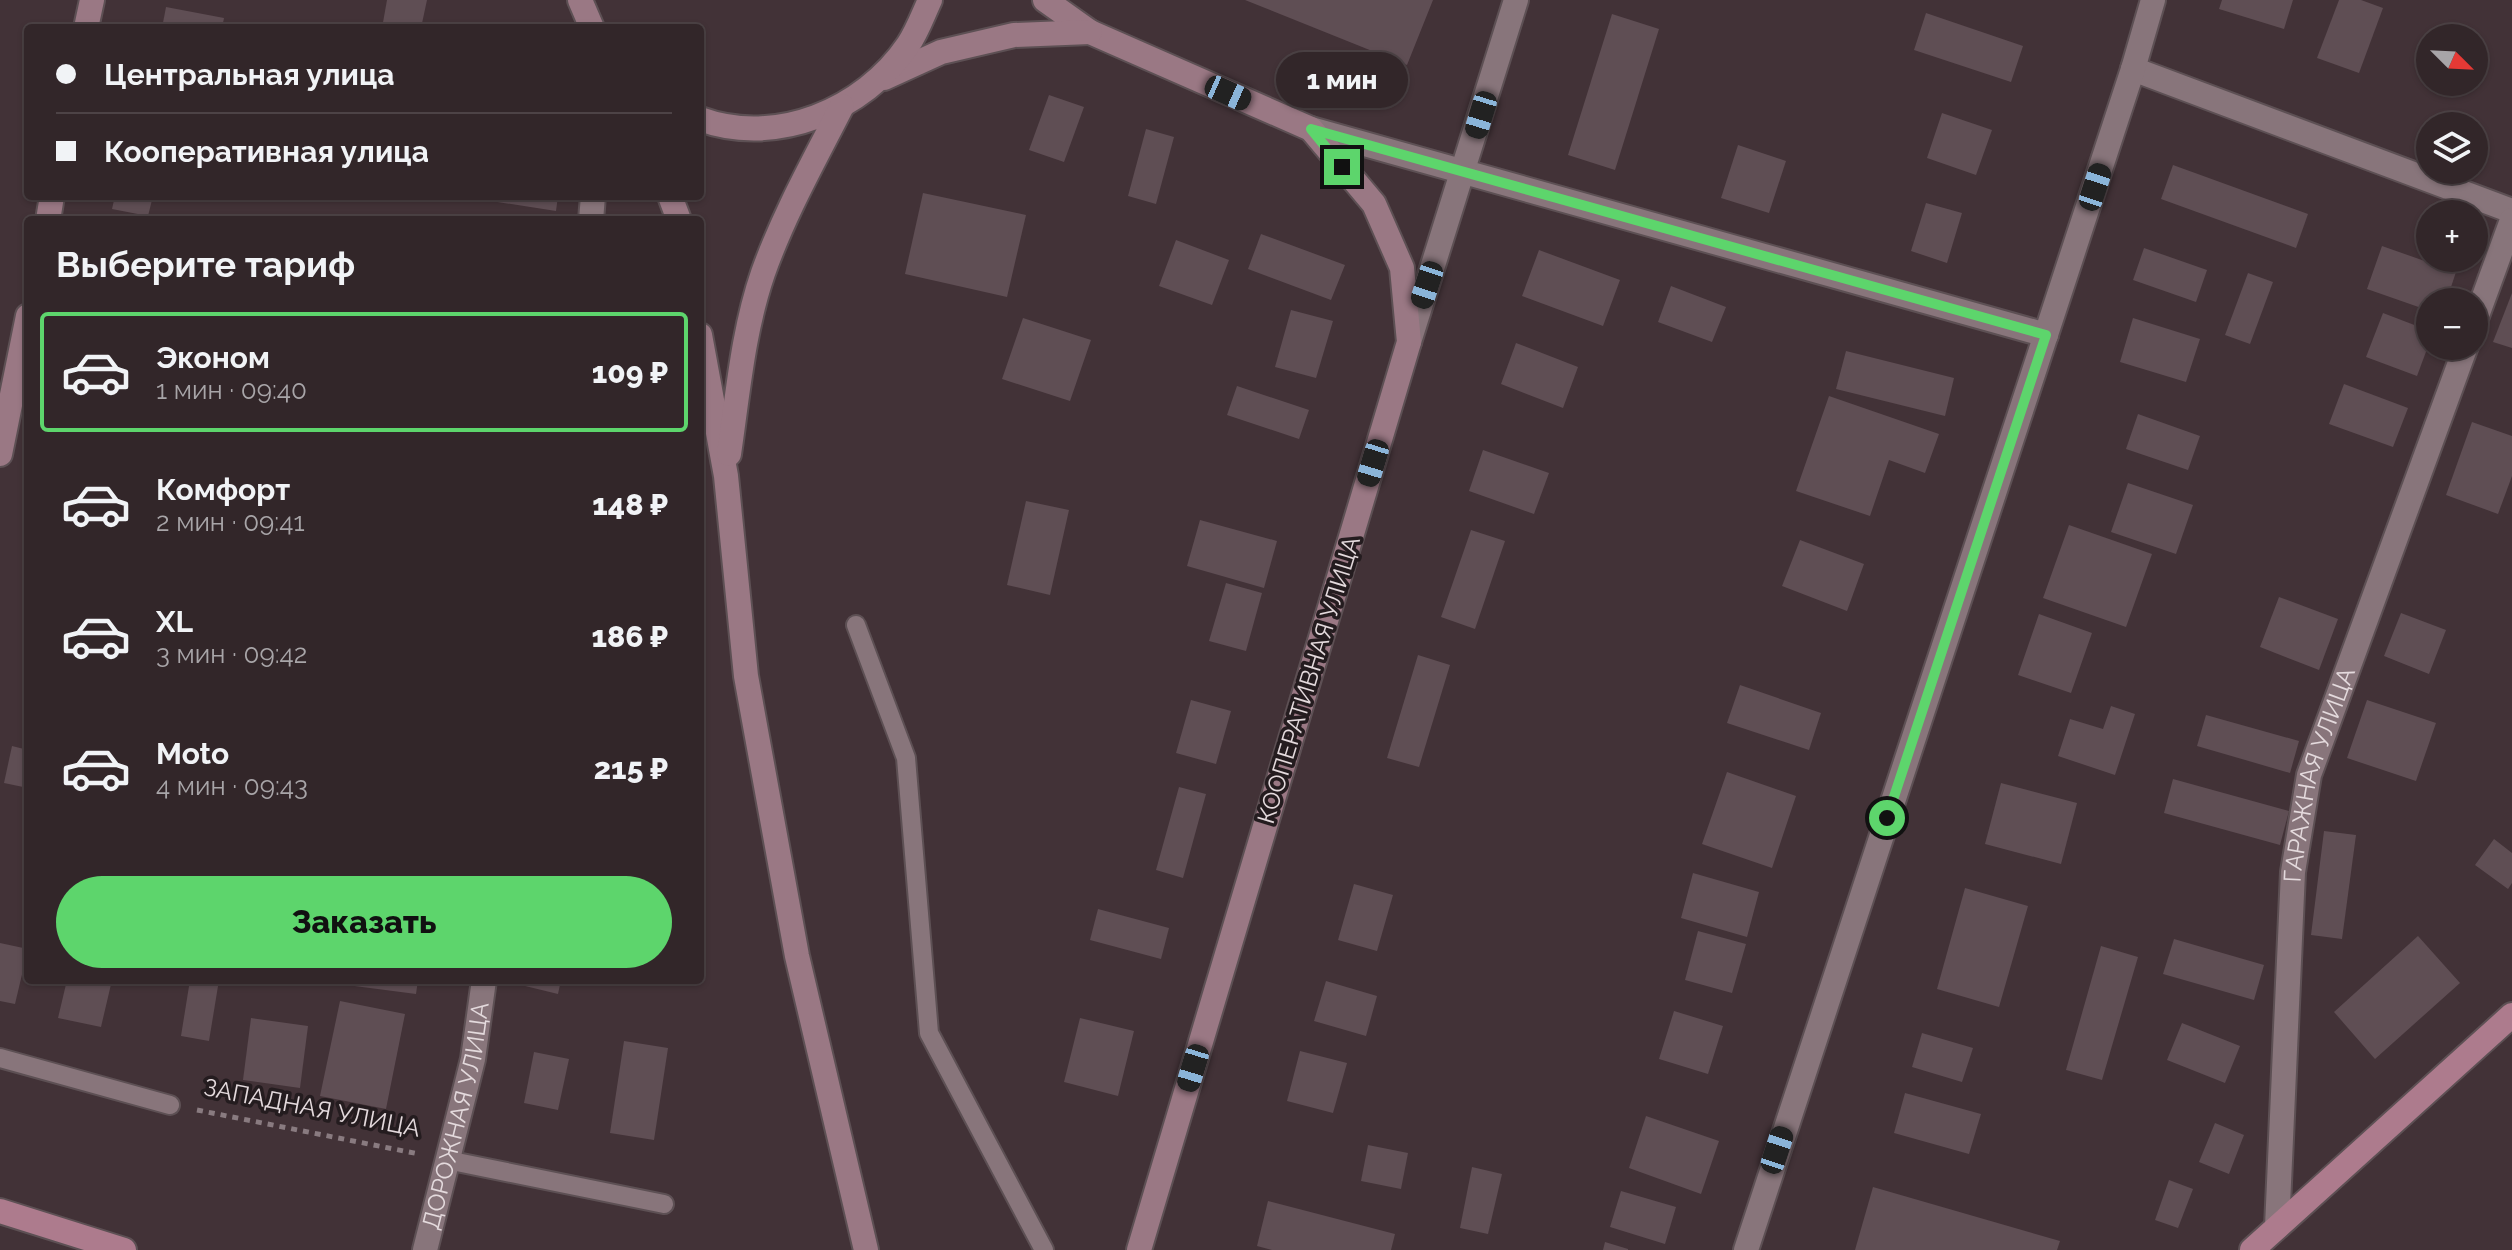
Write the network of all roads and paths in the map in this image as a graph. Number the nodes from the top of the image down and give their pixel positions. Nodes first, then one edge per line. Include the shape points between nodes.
1 (92, 0) edge
2 (930, 0) edge
3 (1045, 0) edge
4 (1516, 0) edge
5 (2153, 0) edge
6 (87, 24) edge
7 (1090, 32) junction
8 (2133, 69) junction
9 (876, 82) junction
10 (842, 106) junction
11 (704, 121) edge
12 (1311, 129) junction
13 (1463, 172) junction
14 (2512, 211) edge
15 (2512, 220) edge
16 (2487, 288) edge
17 (2046, 335) junction
18 (24, 336) edge
19 (1409, 342) junction
20 (704, 357) edge
21 (2461, 360) edge
22 (0, 454) edge
23 (726, 476) junction
24 (856, 625) dead end
25 (483, 984) edge
26 (2512, 1015) edge
27 (0, 1058) edge
28 (170, 1105) joint
29 (447, 1160) junction
30 (664, 1204) dead end
31 (0, 1211) edge
32 (2277, 1227) junction
33 (124, 1250) edge
34 (425, 1250) edge
35 (866, 1250) edge
36 (1044, 1250) edge
37 (1139, 1250) edge
38 (1746, 1250) edge
39 (2252, 1250) edge

1 - 6 main road
2 - 9 main road via 909,44
3 - 7 main road
4 - 13 street
5 - 8 street
7 - 9 main road via 1014,35 941,52
7 - 12 main road
8 - 14 street
8 - 17 street
9 - 10 main road
10 - 11 main road via 801,122 757,128
10 - 23 main road via 787,213 763,275 746,339
12 - 13 street
12 - 19 main road, КООПЕРАТИВНАЯ УЛИЦА via 1374,204 1402,268
13 - 17 street
13 - 19 street
15 - 16 street
17 - 38 street
18 - 22 main road
19 - 37 main road, КООПЕРАТИВНАЯ УЛИЦА
20 - 23 main road
21 - 32 street, ГАРАЖНАЯ УЛИЦА via 2309,775 2293,872
23 - 35 main road via 751,707 797,956
24 - 36 lane via 906,758 929,1033
25 - 29 street, ДОРОЖНАЯ УЛИЦА via 473,1059
26 - 32 main road
27 - 28 lane, ЗАПАДНАЯ УЛИЦА
28 - 29 path, ЗАПАДНАЯ УЛИЦА
29 - 30 lane, ЗАПАДНАЯ УЛИЦА
29 - 34 street, ДОРОЖНАЯ УЛИЦА
31 - 33 main road
32 - 39 main road

